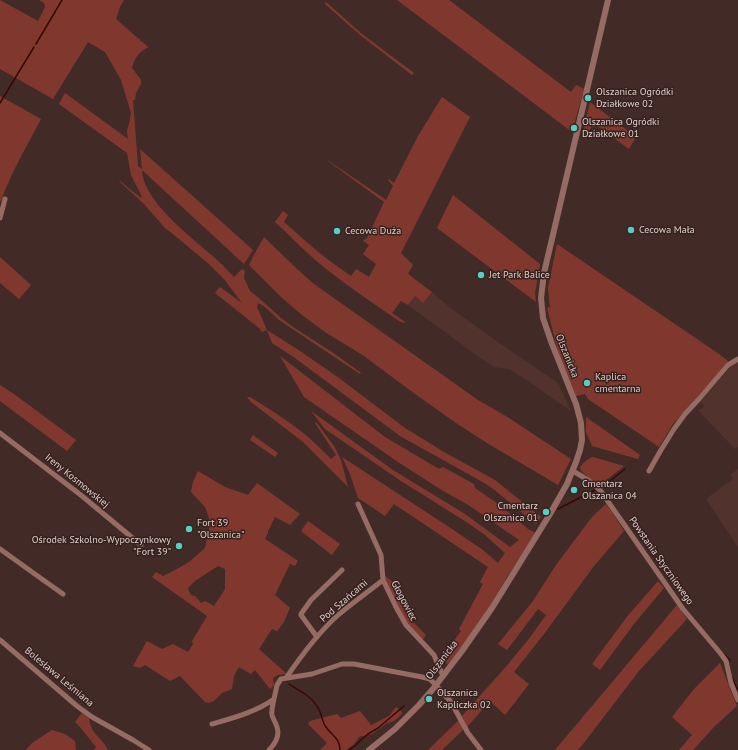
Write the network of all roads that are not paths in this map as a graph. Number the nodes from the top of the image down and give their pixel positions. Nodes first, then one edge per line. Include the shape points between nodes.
1 (608, 0) edge
2 (5, 199) dead end
3 (0, 218) edge
4 (738, 359) edge
5 (0, 433) edge
6 (573, 471) junction
7 (649, 471) dead end
8 (358, 504) dead end
9 (141, 545) dead end
10 (0, 549) edge
11 (342, 570) dead end
12 (383, 580) junction
13 (63, 594) dead end
14 (317, 637) junction
15 (0, 640) edge
16 (443, 676) junction
17 (286, 678) junction
18 (436, 685) junction
19 (274, 699) junction
20 (738, 700) edge
21 (212, 724) dead end
22 (149, 750) edge
23 (269, 750) edge
24 (369, 750) edge
25 (481, 750) edge

1 - 6 street, Olszanicka via 541,292 547,331 582,423 581,444
2 - 3 street
4 - 7 street via 728,365 685,414
5 - 9 street, Ireny Kosmowskiej
6 - 16 street, Olszanicka via 492,608
6 - 20 street, Powstania Styczniowego via 600,490 683,609 721,654 726,661
8 - 12 street, Głogowiec via 381,554
10 - 13 street
11 - 14 street, Pod Szańcami via 311,600 301,614
12 - 14 street, Pod Szańcami via 337,617
12 - 16 street, Głogowiec via 406,625 434,655
14 - 17 street, Pod Szańcami
15 - 22 street, Bolesława Leśmiana via 77,706
16 - 18 street, Olszanicka
17 - 18 street via 312,674 342,664 354,664 430,679
17 - 19 street via 281,679 277,685
18 - 24 street, Olszanicka via 406,719
18 - 25 street via 451,702 468,733
19 - 21 street via 260,708
19 - 23 street via 272,714 278,730 277,740

